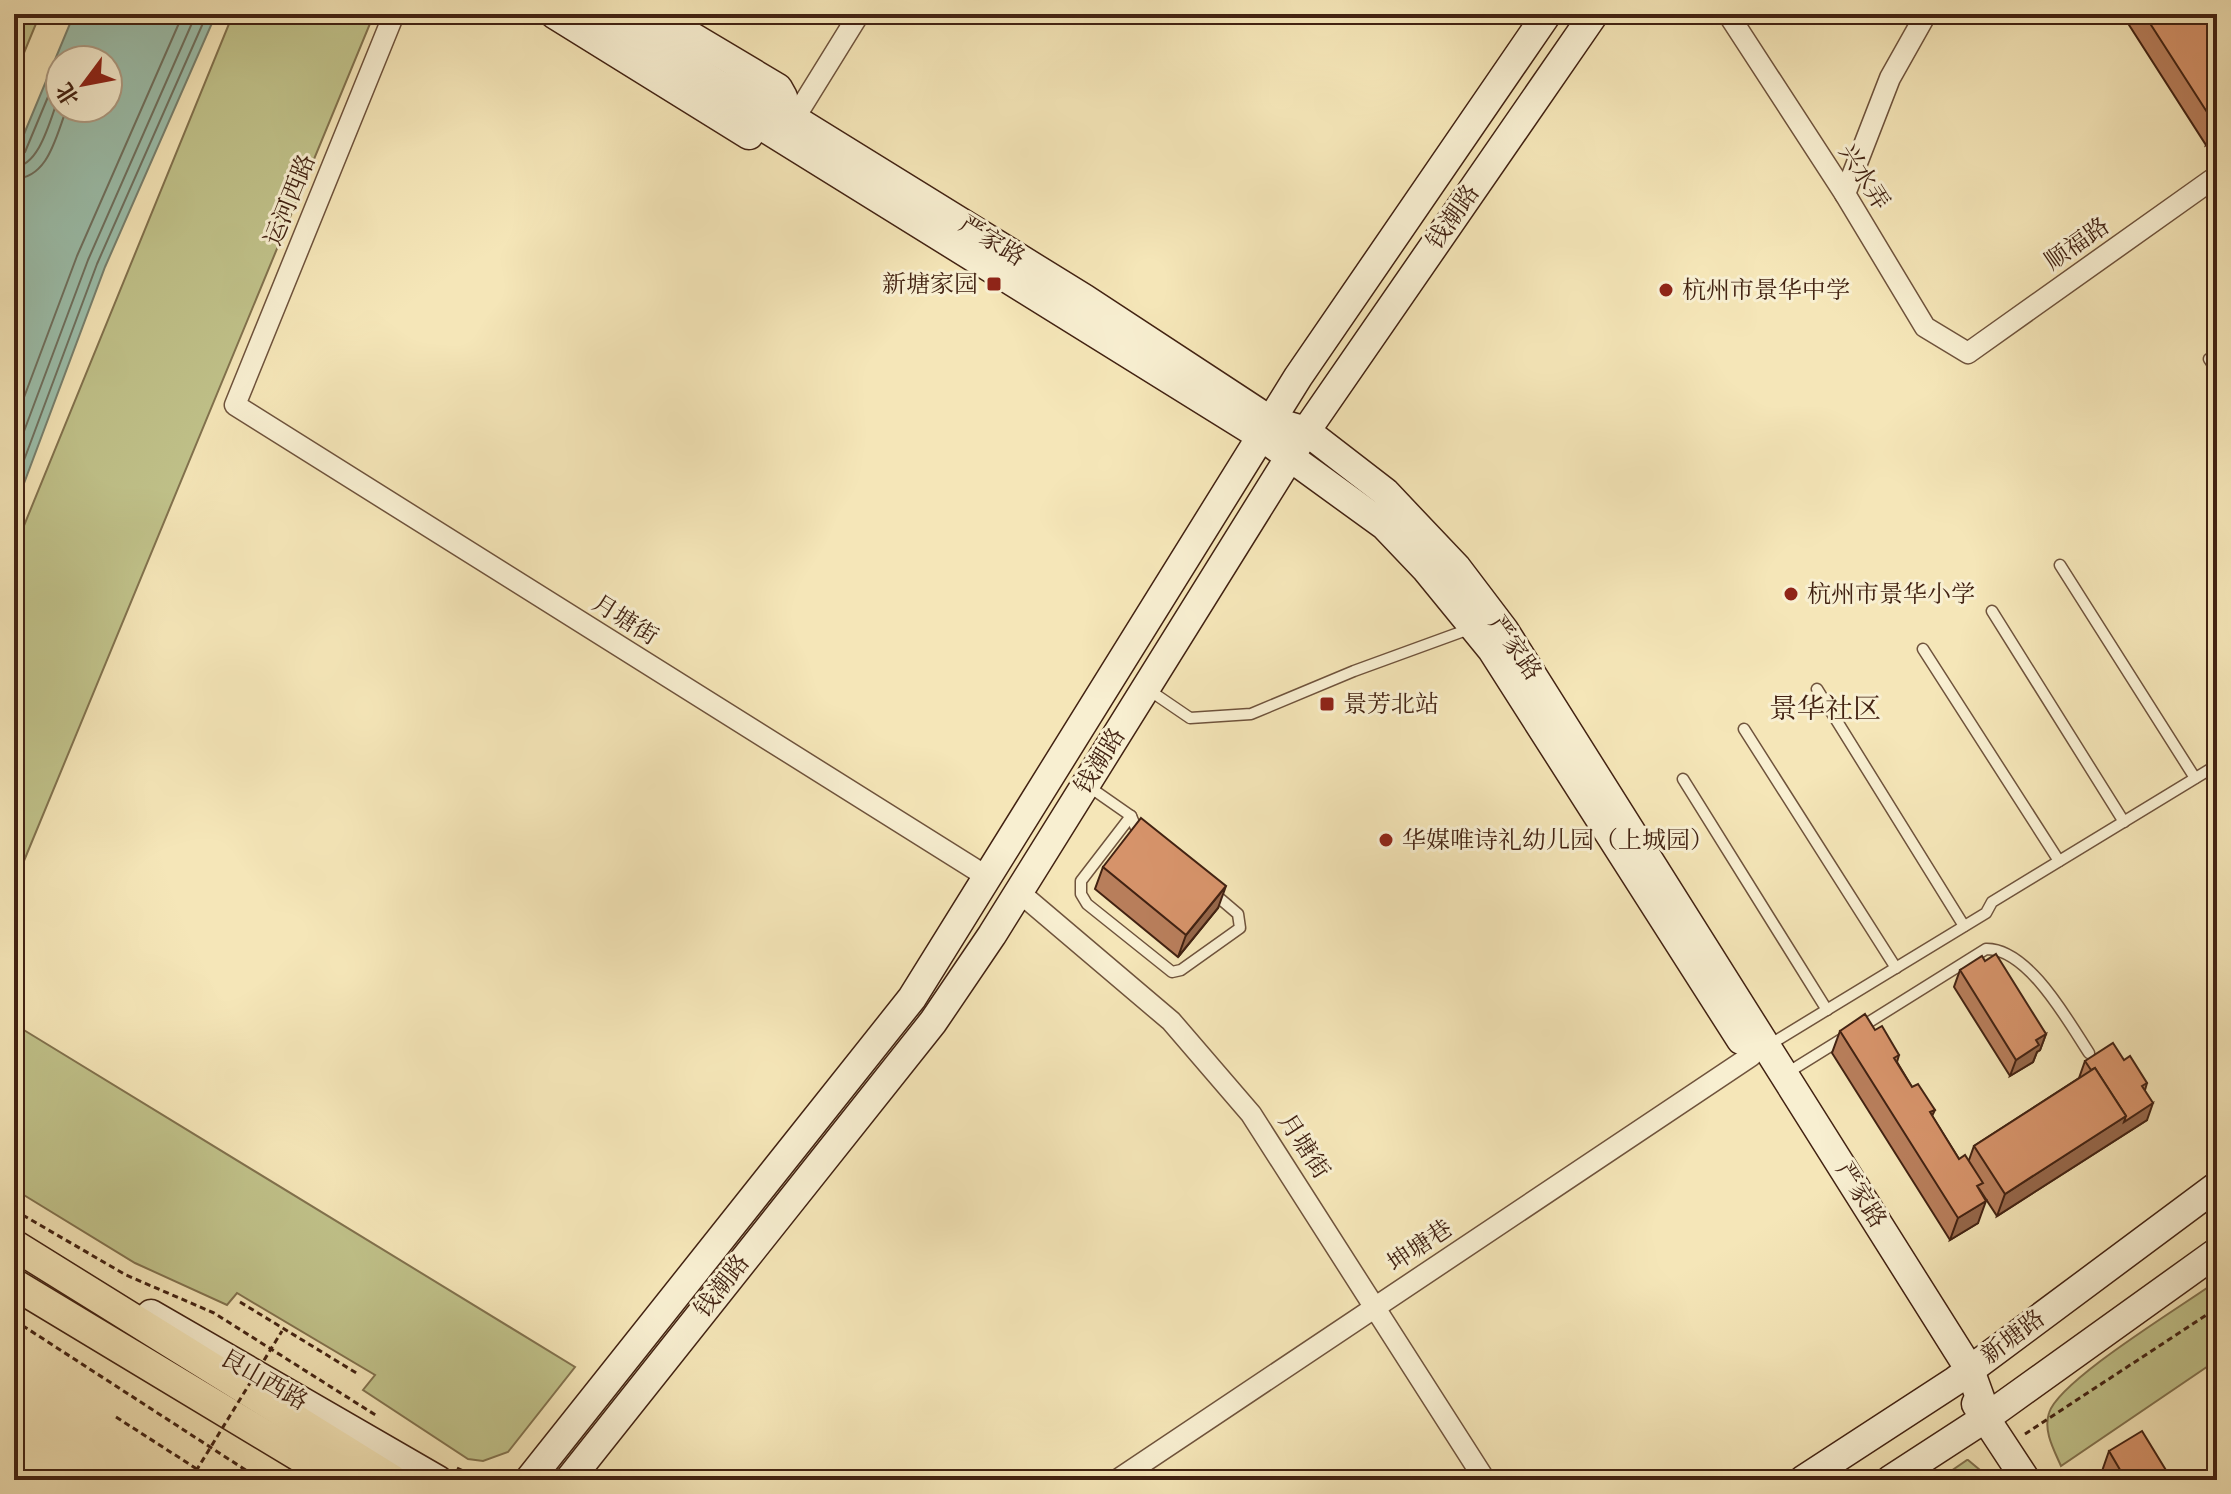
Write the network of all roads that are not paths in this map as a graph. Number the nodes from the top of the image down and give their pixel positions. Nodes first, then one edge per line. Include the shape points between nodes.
1 (394, 14) edge
2 (554, 14) edge
3 (605, 14) edge
4 (654, 14) edge
5 (859, 14) edge
6 (1547, 14) edge
7 (1594, 14) edge
8 (1728, 14) edge
9 (1926, 14) edge
10 (719, 85) junction
11 (794, 119) junction
12 (815, 159) junction
13 (2217, 176) edge
14 (1845, 194) junction
15 (1968, 353) joint
16 (2209, 359) dead end
17 (2217, 371) edge
18 (235, 405) joint
19 (1266, 429) junction
20 (1306, 431) junction
21 (1289, 456) junction
22 (2060, 565) dead end
23 (1992, 611) dead end
24 (1474, 627) junction
25 (1923, 649) dead end
26 (1146, 687) junction
27 (1817, 689) dead end
28 (1744, 729) dead end
29 (2217, 765) edge
30 (2195, 778) junction
31 (1683, 779) dead end
32 (1086, 784) junction
33 (1131, 816) junction
34 (2124, 822) junction
35 (1158, 847) edge
36 (2059, 861) junction
37 (989, 878) junction
38 (1204, 885) edge
39 (1019, 892) junction
40 (1964, 926) junction
41 (1896, 968) junction
42 (1827, 1010) junction
43 (1759, 1051) junction
44 (2089, 1053) dead end
45 (1785, 1074) junction
46 (2217, 1186) edge
47 (14, 1245) edge
48 (2217, 1252) edge
49 (14, 1284) edge
50 (87, 1290) junction
51 (1375, 1307) junction
52 (1963, 1375) junction
53 (1987, 1417) junction
54 (447, 1474) edge
55 (339, 1480) edge
56 (392, 1480) edge
57 (529, 1480) edge
58 (569, 1480) edge
59 (1117, 1480) edge
60 (1485, 1480) edge
61 (1803, 1480) edge
62 (1890, 1480) edge
63 (2026, 1480) edge

1 - 18 street, 运河西路
2 - 12 main road, 严家路 via 782,155
3 - 10 main road, 严家路
4 - 11 main road, 严家路 via 778,88
5 - 11 street
6 - 19 main road, 钱潮路
7 - 20 main road, 钱潮路
8 - 14 street, 兴水弄
9 - 14 street via 1890,78
10 - 11 main road, 严家路 via 747,92
10 - 12 main road, 严家路 via 738,111
11 - 19 main road, 严家路 via 1085,299
12 - 19 main road, 严家路
13 - 15 street, 顺福路
14 - 15 street, 兴水弄 via 1925,327
16 - 17 lane
18 - 37 street, 月塘街
19 - 20 main road, 严家路
19 - 21 main road, 严家路
19 - 37 main road, 钱潮路
20 - 21 main road, 钱潮路
20 - 43 main road, 严家路 via 1385,492 1457,568 1504,630
21 - 24 main road, 严家路 via 1385,526
21 - 26 main road, 钱潮路
22 - 30 lane
23 - 34 lane
24 - 26 lane via 1251,714 1190,718
24 - 43 main road, 严家路
25 - 36 lane
26 - 32 main road, 钱潮路
27 - 40 lane
28 - 41 lane
29 - 30 lane
30 - 34 lane
31 - 42 lane
32 - 33 lane
32 - 39 main road, 钱潮路
33 - 35 lane via 1136,828
33 - 38 lane via 1081,881 1087,904 1172,972 1240,928 1238,914
34 - 36 lane
36 - 40 lane
37 - 57 main road, 钱潮路 via 895,1022
39 - 51 street, 月塘街 via 1205,1056 1260,1125
39 - 58 main road, 钱潮路 via 933,1022
40 - 41 lane
41 - 42 lane
42 - 43 lane
43 - 45 main road, 严家路
43 - 51 street, 坤塘巷
43 - 52 main road, 严家路
44 - 45 lane via 2044,984 1998,949 1986,949
45 - 52 main road, 严家路
46 - 52 main road, 新塘路
47 - 50 main road, 艮山西路
48 - 53 main road, 新塘路
49 - 55 main road, 艮山西路
50 - 54 main road, 艮山西路 via 118,1294
50 - 56 main road, 艮山西路
51 - 59 street, 坤塘巷
51 - 60 street, 月塘街
52 - 53 main road, 严家路
52 - 61 main road, 新塘路
53 - 62 main road, 新塘路
53 - 63 main road, 严家路

